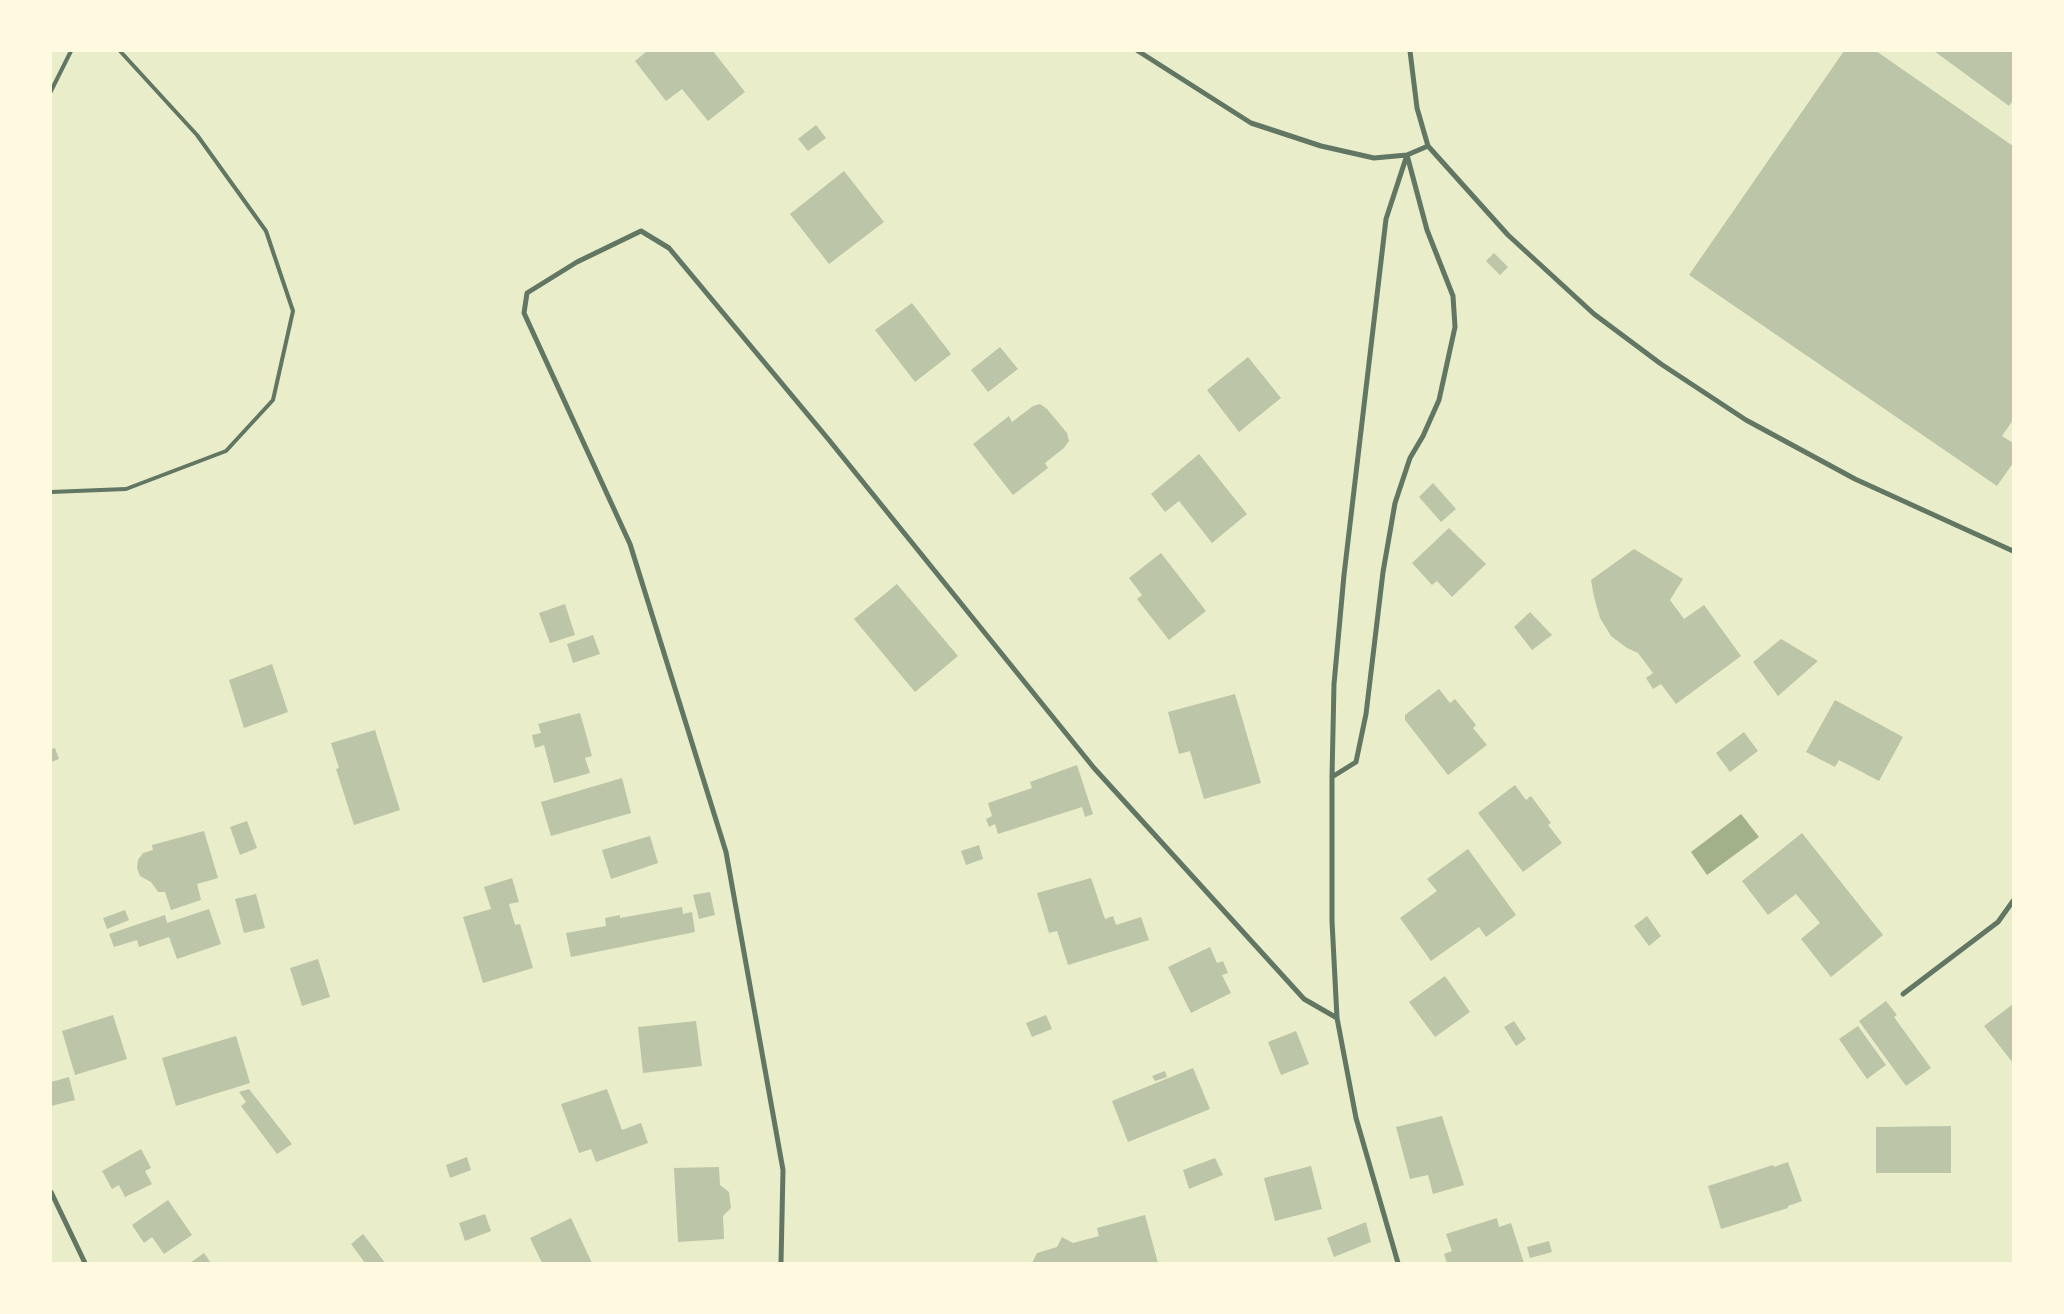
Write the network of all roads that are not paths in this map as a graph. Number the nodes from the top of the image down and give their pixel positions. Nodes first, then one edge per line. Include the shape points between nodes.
1 (71, 51) edge
2 (120, 51) edge
3 (1138, 51) edge
4 (1410, 51) edge
5 (51, 91) edge
6 (1428, 146) junction
7 (1407, 155) junction
8 (51, 492) edge
9 (2013, 551) edge
10 (1332, 777) junction
11 (2013, 901) edge
12 (1903, 994) dead end
13 (1336, 1018) junction
14 (51, 1192) edge
15 (86, 1263) edge
16 (781, 1263) edge
17 (1398, 1263) edge

1 - 5 lane
2 - 8 lane via 197,135 266,231 293,311 273,400 226,451 126,489
3 - 7 street via 1251,123 1321,146 1374,158
4 - 6 street via 1417,108
6 - 7 street
6 - 9 street via 1508,234 1594,314 1661,364 1746,420 1855,479
7 - 10 street via 1386,219 1337,648
7 - 10 street via 1428,230 1453,296 1455,327 1439,400 1410,458 1395,503 1366,714 1356,762
10 - 13 street
11 - 12 street via 1998,922
13 - 16 street via 1304,999 1094,768 669,248 641,231 577,262 527,293 524,313 630,544 726,852 783,1170
13 - 17 street via 1356,1118
14 - 15 street

